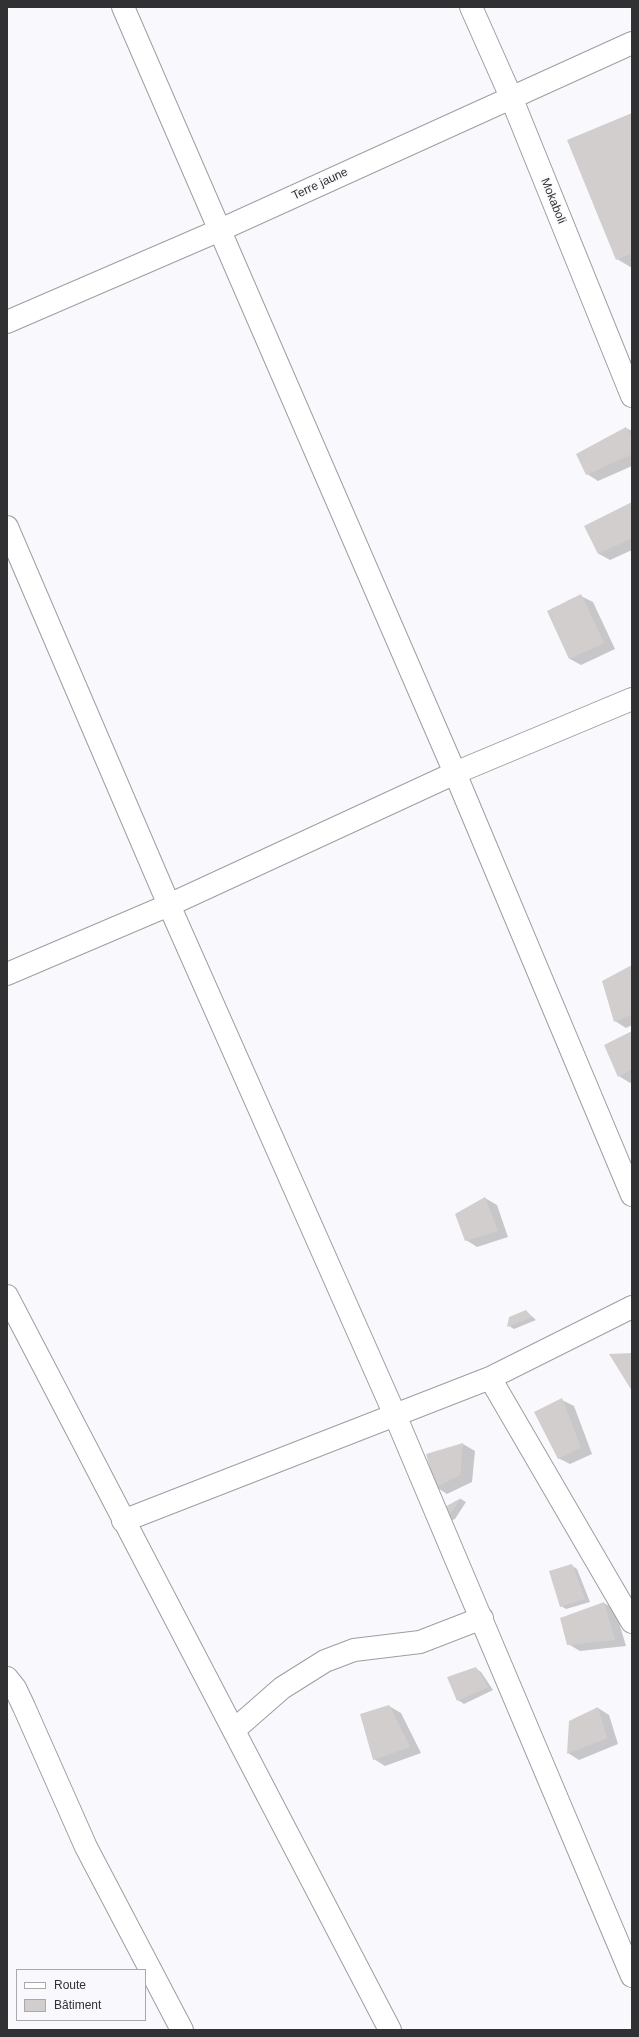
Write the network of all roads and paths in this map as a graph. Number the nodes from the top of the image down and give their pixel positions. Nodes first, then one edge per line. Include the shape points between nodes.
1 (123, 7) edge
2 (471, 7) edge
3 (632, 43) edge
4 (511, 97) junction
5 (220, 230) junction
6 (7, 322) edge
7 (632, 396) edge
8 (7, 527) edge
9 (632, 699) edge
10 (455, 773) junction
11 (169, 905) junction
12 (7, 974) edge
13 (632, 1195) edge
14 (7, 1296) edge
15 (632, 1307) edge
16 (490, 1378) junction
17 (395, 1415) junction
18 (123, 1521) junction
19 (482, 1618) junction
20 (632, 1622) edge
21 (7, 1678) edge
22 (234, 1730) junction
23 (632, 1976) edge
24 (182, 2030) edge
25 (390, 2030) edge

1 - 5 street
2 - 4 street, Mokaboli
3 - 4 street, Terre jaune
4 - 5 street, Terre jaune
4 - 7 street, Mokaboli
5 - 6 street, Terre jaune
5 - 10 street
8 - 11 street
9 - 10 street
10 - 11 street
10 - 13 street
11 - 12 street
11 - 17 street
14 - 18 street
15 - 16 street
16 - 17 street
16 - 20 street
17 - 18 street
17 - 19 street
18 - 22 street
19 - 22 street via 420,1642 354,1650 325,1661 282,1688
19 - 23 street
21 - 24 street via 24,1707 86,1847
22 - 25 street

